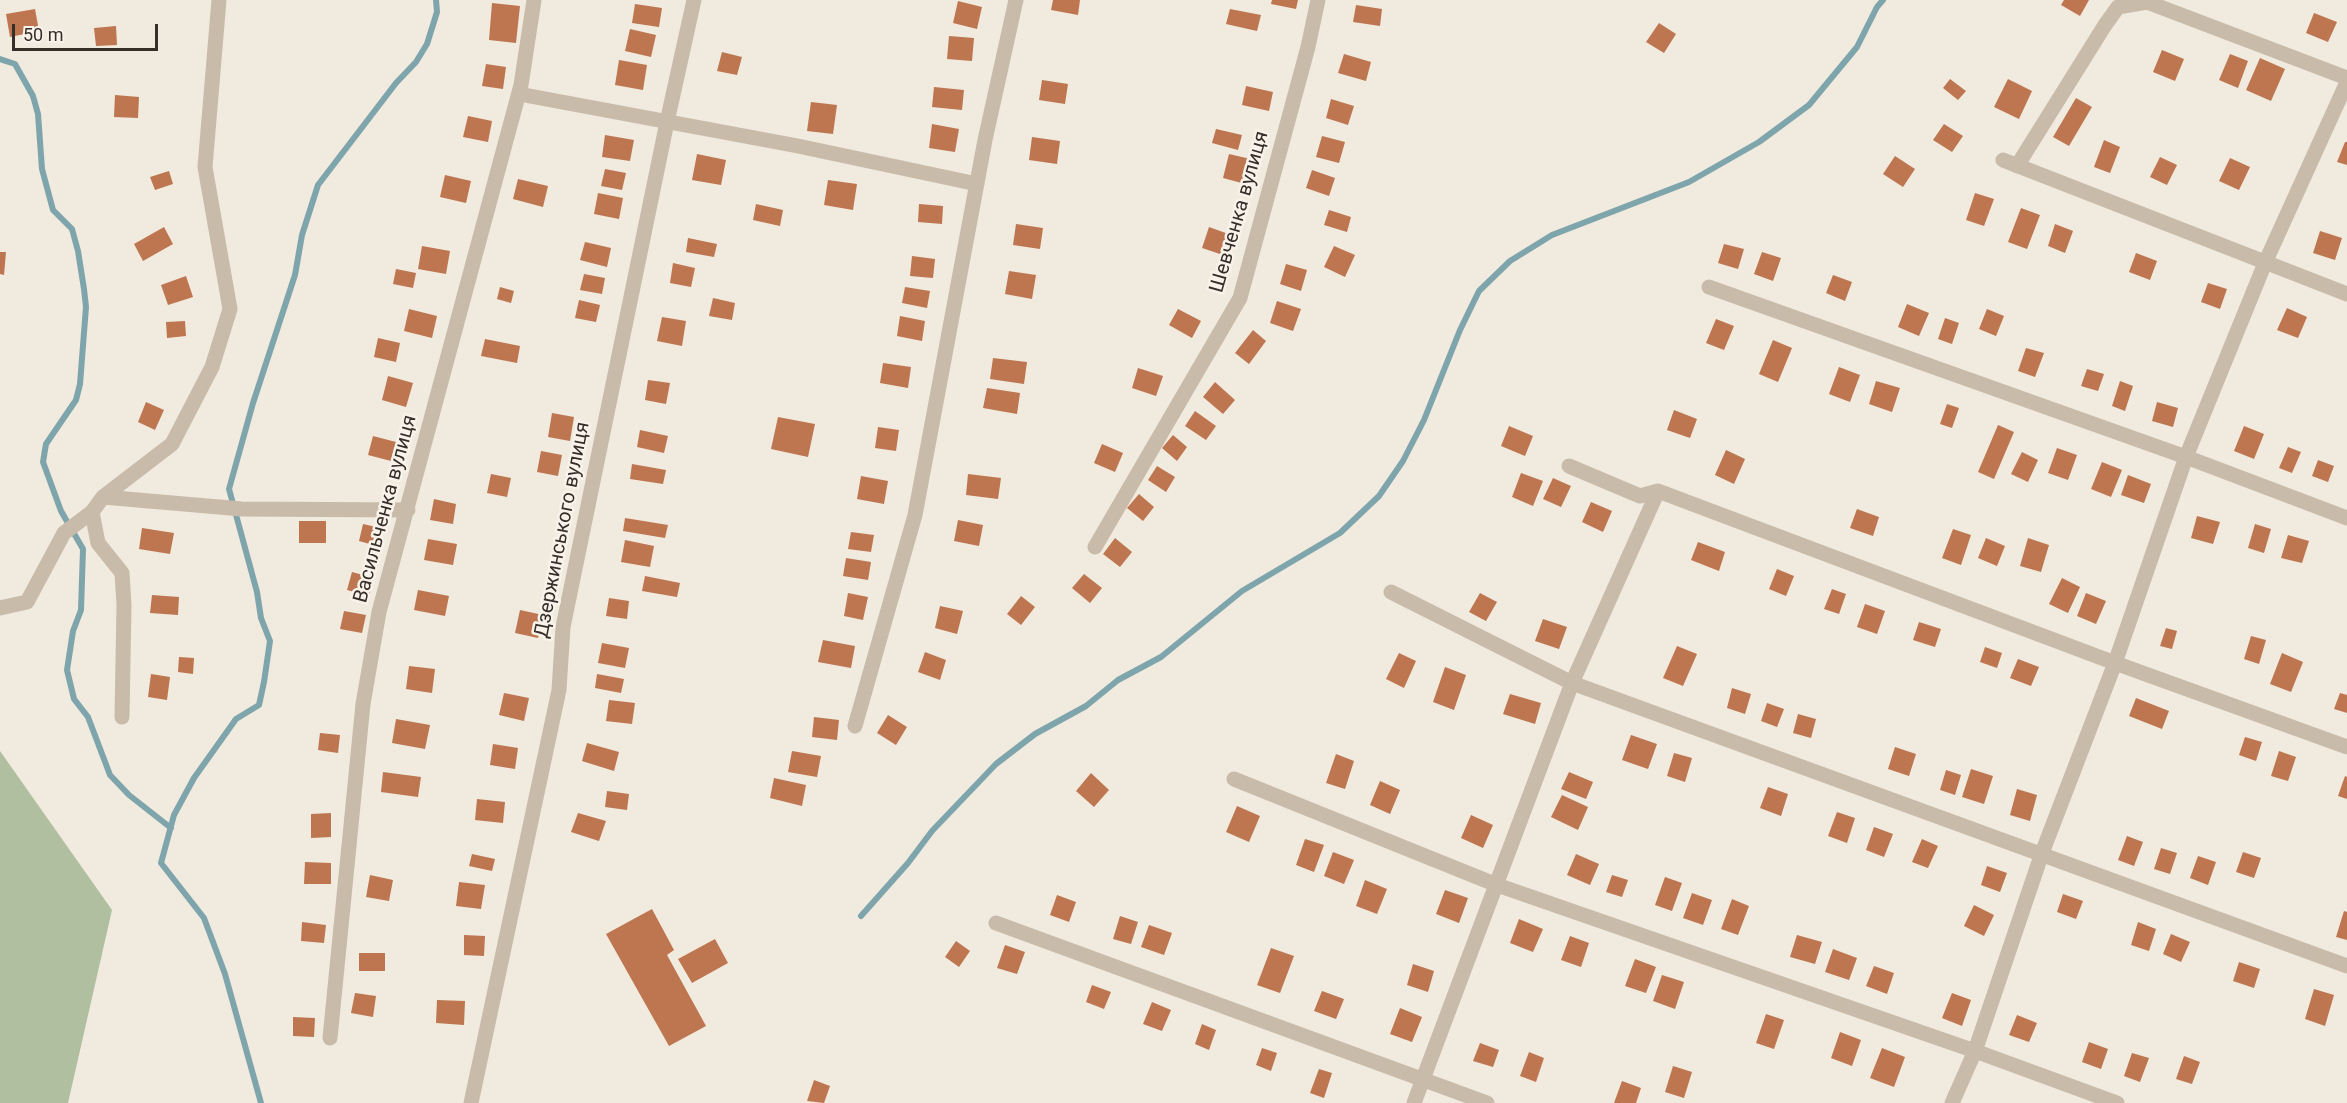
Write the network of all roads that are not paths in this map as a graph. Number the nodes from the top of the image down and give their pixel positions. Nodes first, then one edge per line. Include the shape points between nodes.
1 (219, 0) edge
2 (534, 0) edge
3 (694, 0) edge
4 (1016, 0) edge
5 (1318, 0) edge
6 (2347, 80) edge
7 (519, 94) junction
8 (667, 122) junction
9 (977, 184) junction
10 (2265, 263) junction
11 (1709, 287) dead end
12 (2347, 294) edge
13 (2186, 457) junction
14 (1569, 466) dead end
15 (1658, 491) junction
16 (104, 497) junction
17 (408, 510) junction
18 (92, 512) junction
19 (2347, 518) edge
20 (1095, 547) dead end
21 (1391, 592) dead end
22 (0, 608) edge
23 (2115, 663) junction
24 (1572, 683) junction
25 (122, 717) dead end
26 (855, 726) dead end
27 (2347, 747) edge
28 (1234, 779) dead end
29 (2042, 853) junction
30 (1497, 885) junction
31 (996, 922) dead end
32 (2347, 966) edge
33 (330, 1038) dead end
34 (1975, 1051) junction
35 (1422, 1080) junction
36 (471, 1103) edge
37 (1414, 1103) edge
38 (1487, 1103) edge
39 (1952, 1103) edge
40 (2117, 1103) edge

1 - 16 street via 205,167 230,309 213,367 172,444
2 - 7 street, Васильченка вулиця
3 - 8 street, Дзержинського вулиця
4 - 9 street
5 - 20 street, Шевченка вулиця via 1240,298
6 - 10 street
6 - 10 street via 2147,2 2118,7 2010,163
7 - 8 street
7 - 17 street, Васильченка вулиця
8 - 9 street
8 - 36 street, Дзержинського вулиця via 563,627 559,690
9 - 26 street via 915,514
10 - 12 street
10 - 13 street
11 - 13 street
13 - 19 street
13 - 23 street
14 - 15 street via 1641,496
15 - 23 street
15 - 24 street
16 - 17 street via 242,509
16 - 18 street
17 - 33 street, Васильченка вулиця via 379,612 363,704
18 - 22 street via 70,528 27,602
18 - 25 street via 98,543 122,573
21 - 24 street
23 - 27 street
23 - 29 street
24 - 29 street
24 - 30 street
28 - 30 street
29 - 32 street
29 - 34 street
30 - 34 street
30 - 35 street
31 - 35 street
34 - 39 street
34 - 40 street
35 - 37 street
35 - 38 street

